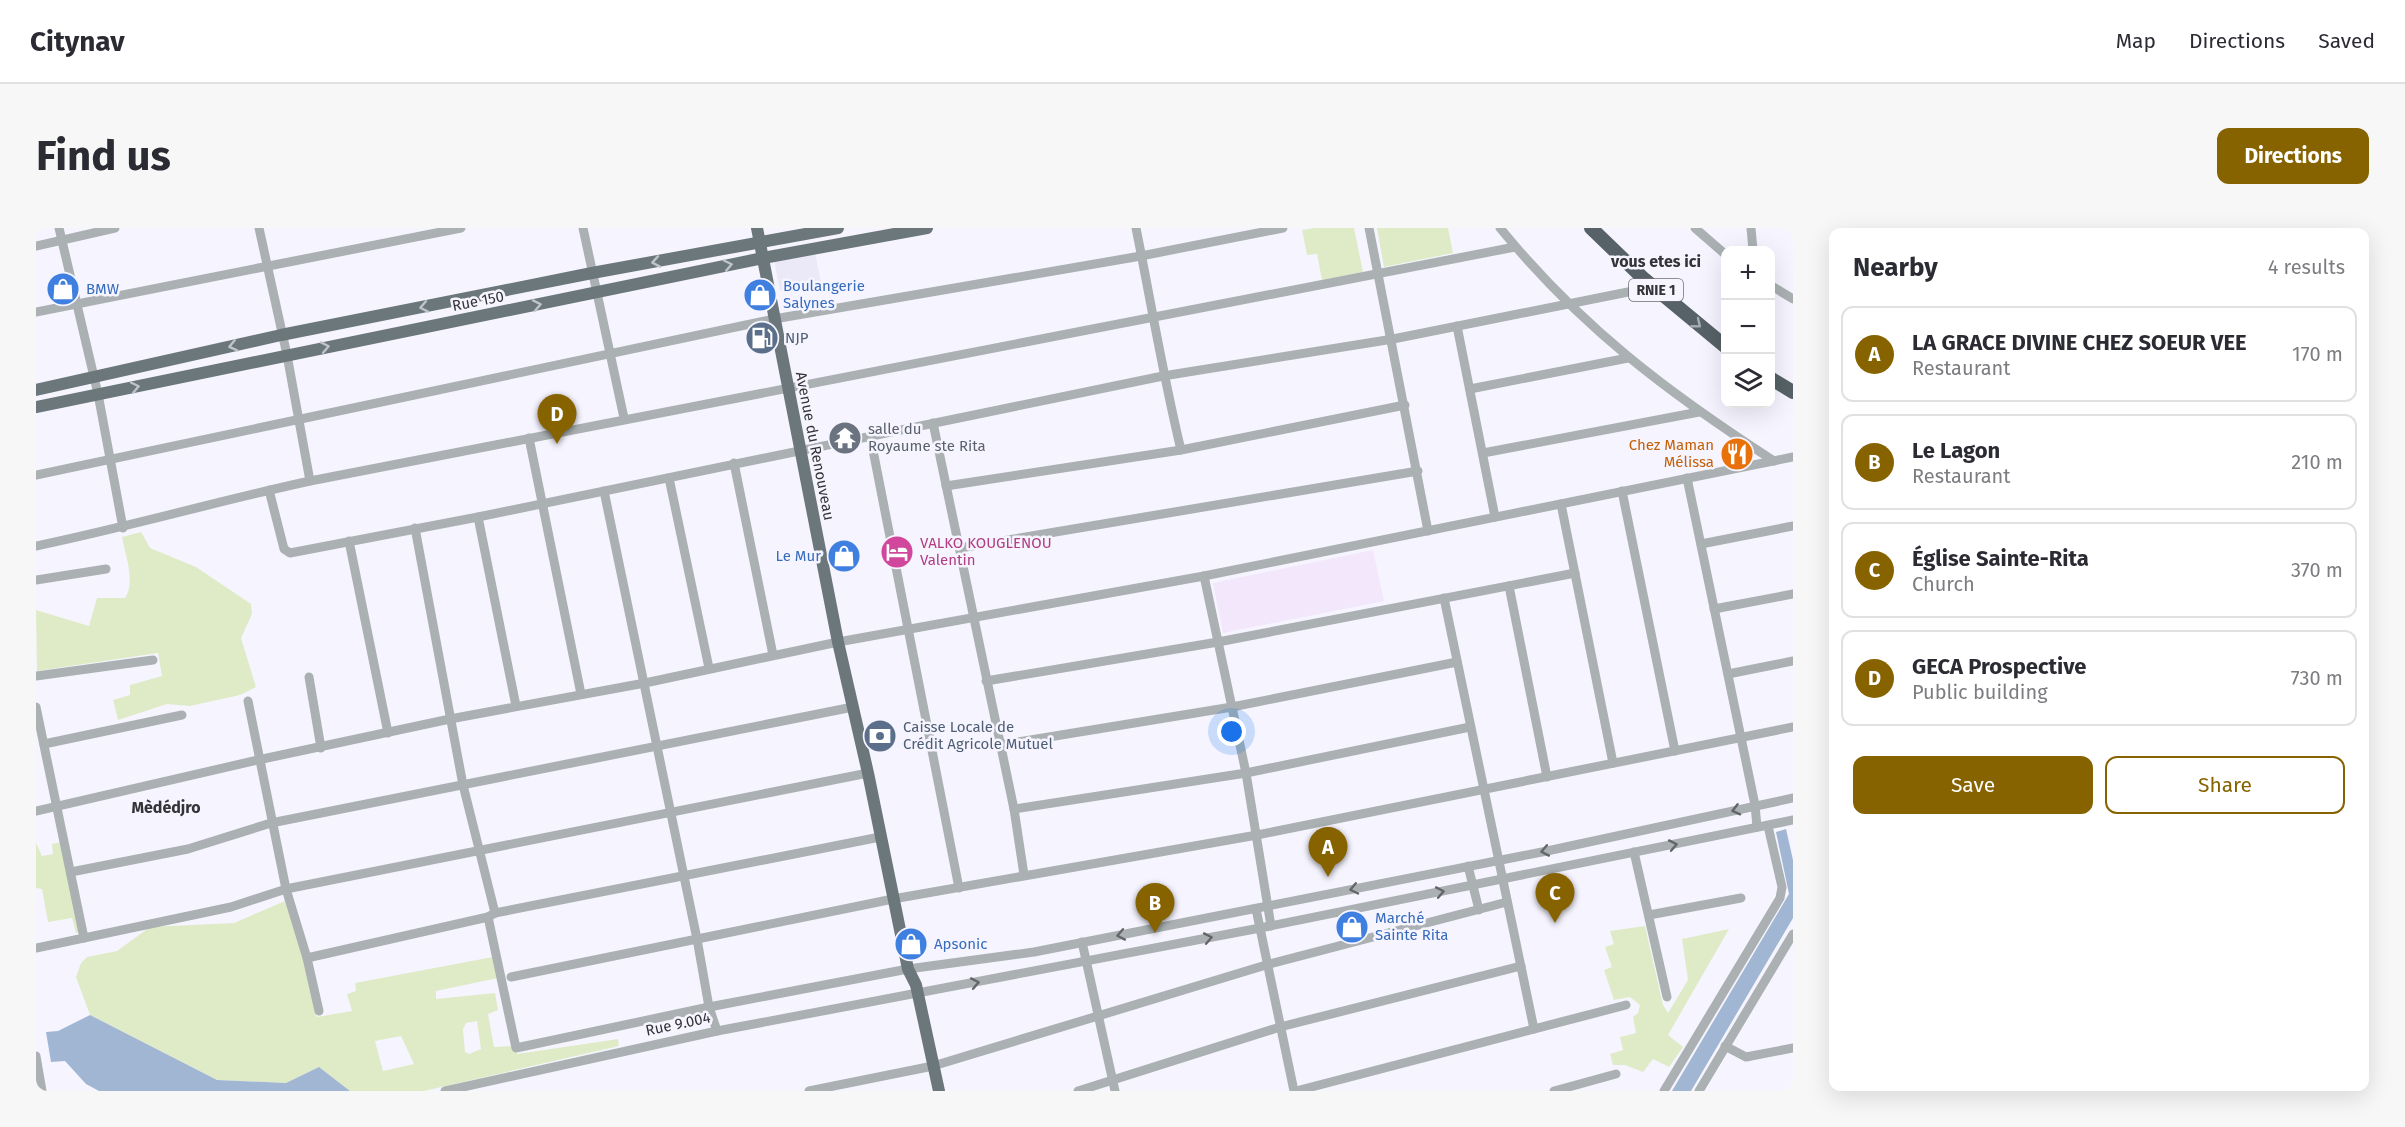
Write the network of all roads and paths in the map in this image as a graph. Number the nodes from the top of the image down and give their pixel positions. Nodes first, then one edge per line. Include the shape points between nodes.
1 (59, 228) edge
2 (115, 228) edge
3 (259, 228) edge
4 (461, 228) edge
5 (583, 228) edge
6 (757, 228) edge
7 (838, 228) edge
8 (927, 228) edge
9 (1136, 228) edge
10 (1283, 228) edge
11 (1370, 228) edge
12 (1500, 228) edge
13 (1591, 228) edge
14 (1695, 228) edge
15 (1751, 228) edge
16 (61, 239) junction
17 (760, 243) junction
18 (36, 246) edge
19 (1753, 246) edge
20 (1515, 247) junction
21 (1721, 251) edge
22 (1141, 256) junction
23 (763, 258) junction
24 (267, 267) junction
25 (592, 273) junction
26 (1379, 274) junction
27 (1775, 288) edge
28 (1633, 291) dead end
29 (597, 292) junction
30 (1793, 300) edge
31 (75, 302) junction
32 (1569, 304) junction
33 (36, 312) edge
34 (774, 319) junction
35 (1154, 319) junction
36 (1457, 326) junction
37 (281, 335) junction
38 (1393, 339) junction
39 (1721, 344) edge
40 (609, 353) junction
41 (286, 355) junction
42 (1628, 358) junction
43 (1163, 376) junction
44 (94, 378) junction
45 (1775, 381) edge
46 (788, 387) junction
47 (1470, 389) junction
48 (36, 390) edge
49 (1793, 392) edge
50 (98, 394) junction
51 (1405, 405) junction
52 (36, 407) edge
53 (1699, 412) junction
54 (624, 418) junction
55 (298, 420) junction
56 (933, 423) junction
57 (870, 435) junction
58 (529, 438) junction
59 (802, 449) junction
60 (1181, 450) junction
61 (1483, 453) junction
62 (1793, 457) edge
63 (109, 459) junction
64 (1774, 461) junction
65 (734, 463) junction
66 (1418, 471) junction
67 (36, 475) edge
68 (669, 478) junction
69 (1687, 478) junction
70 (310, 481) junction
71 (946, 486) junction
72 (269, 490) junction
73 (604, 491) junction
74 (1622, 491) junction
75 (541, 504) junction
76 (1561, 504) junction
77 (478, 517) junction
78 (1495, 517) junction
79 (1793, 526) edge
80 (123, 528) junction
81 (415, 528) junction
82 (1428, 531) junction
83 (349, 541) junction
84 (1701, 544) junction
85 (36, 546) edge
86 (960, 548) junction
87 (105, 568) dead end
88 (1575, 573) junction
89 (1204, 576) junction
90 (36, 580) edge
91 (1509, 586) junction
92 (1793, 594) edge
93 (1444, 598) junction
94 (1714, 609) junction
95 (972, 617) junction
96 (910, 629) junction
97 (838, 642) junction
98 (1218, 642) junction
99 (773, 655) junction
100 (153, 660) dead end
101 (1793, 661) edge
102 (1457, 662) junction
103 (709, 668) junction
104 (1728, 674) junction
105 (36, 676) edge
106 (309, 677) dead end
107 (987, 681) junction
108 (645, 683) junction
109 (581, 694) junction
110 (248, 701) dead end
111 (516, 706) junction
112 (36, 707) edge
113 (853, 707) junction
114 (1232, 707) junction
115 (182, 715) dead end
116 (450, 719) junction
117 (1470, 726) junction
118 (1793, 727) edge
119 (388, 733) junction
120 (1741, 737) junction
121 (44, 744) junction
122 (1000, 745) junction
123 (658, 746) junction
124 (321, 748) junction
125 (1675, 751) junction
126 (258, 760) junction
127 (1613, 763) junction
128 (868, 773) junction
129 (1246, 773) junction
130 (1547, 777) junction
131 (463, 785) junction
132 (1484, 789) junction
133 (1792, 798) edge
134 (1755, 805) junction
135 (57, 807) junction
136 (1014, 809) junction
137 (1793, 809) edge
138 (36, 811) edge
139 (671, 812) junction
140 (1793, 820) edge
141 (272, 823) junction
142 (1768, 826) junction
143 (1757, 827) junction
144 (1257, 835) junction
145 (880, 837) junction
146 (478, 848) junction
147 (1634, 852) junction
148 (1498, 860) junction
149 (1468, 866) junction
150 (71, 872) junction
151 (684, 875) junction
152 (1024, 875) junction
153 (1502, 878) junction
154 (1473, 885) junction
155 (959, 888) junction
156 (286, 889) junction
157 (1741, 898) dead end
158 (893, 899) junction
159 (1507, 902) junction
160 (1267, 907) junction
161 (1256, 909) junction
162 (1479, 910) junction
163 (491, 915) junction
164 (1649, 915) junction
165 (1271, 926) junction
166 (1260, 928) junction
167 (1793, 934) edge
168 (84, 938) junction
169 (697, 939) junction
170 (1083, 942) junction
171 (36, 948) edge
172 (307, 958) junction
173 (1086, 962) junction
174 (1266, 965) junction
175 (1521, 966) junction
176 (908, 969) junction
177 (511, 977) dead end
178 (917, 989) junction
179 (1668, 996) dead end
180 (1626, 1005) dead end
181 (709, 1006) junction
182 (319, 1011) dead end
183 (1099, 1015) junction
184 (1280, 1027) junction
185 (1534, 1029) junction
186 (717, 1031) junction
187 (1725, 1046) junction
188 (1793, 1048) edge
189 (36, 1056) edge
190 (933, 1066) junction
191 (1616, 1074) dead end
192 (1113, 1080) junction
193 (42, 1091) edge
194 (445, 1091) edge
195 (809, 1091) edge
196 (939, 1091) edge
197 (1078, 1091) edge
198 (1115, 1091) edge
199 (1295, 1091) edge
200 (1554, 1091) edge
201 (1664, 1091) edge
202 (1699, 1091) edge

1 - 16 street
2 - 16 street
3 - 24 street
4 - 24 street
5 - 25 street
6 - 17 main road, Avenue du Renouveau
7 - 17 main road, Rue 150
8 - 23 main road, Rue 150
9 - 22 street
10 - 22 street
11 - 26 street
12 - 20 street
13 -> 39 highway, RNIE 1 via 1650,285
14 - 21 street
15 - 19 street
16 - 18 street
16 - 31 street
17 - 23 main road, Avenue du Renouveau
17 -> 25 main road, Rue 150
20 - 26 street
20 - 32 street
22 - 34 street
22 - 35 street
29 -> 23 main road, Rue 150
23 - 34 main road, Avenue du Renouveau
24 - 31 street
24 - 37 street
25 - 29 street
25 -> 37 main road, Rue 150
26 - 35 street
26 - 38 street
27 - 30 street
28 - 32 street
29 - 40 street
41 -> 29 main road, Rue 150
31 - 33 street
31 - 44 street
32 - 36 street
32 - 42 street
34 - 40 street
34 - 46 main road, Avenue du Renouveau
35 - 43 street
35 - 46 street
36 - 38 street
36 - 47 street
37 - 41 street
37 -> 44 main road, Rue 150
38 - 43 street
38 - 51 street
40 - 54 street
40 - 55 street
50 -> 41 main road, Rue 150
41 - 55 street
42 - 47 street
42 - 53 street
43 - 56 street
43 - 60 street
44 - 48 main road, Rue 150
44 - 50 street
45 - 49 highway
46 - 54 street
46 - 59 main road, Avenue du Renouveau
47 - 61 street
50 - 52 main road, Rue 150
50 - 63 street
51 - 60 street
51 - 66 street
53 - 61 street
53 - 64 street
54 - 58 street
55 - 63 street
55 - 70 street
56 - 57 street
56 - 71 street
57 - 59 street
57 - 96 street
58 - 70 street
58 - 75 street
59 - 65 street
59 - 97 main road, Avenue du Renouveau
60 - 71 street
61 - 78 street
62 - 64 street
63 - 67 street
63 - 80 street
64 - 69 street
65 - 68 street
65 - 99 street
66 - 82 street
66 - 86 street
68 - 73 street
68 - 103 street
69 - 74 street
69 - 84 street
70 - 72 street
71 - 86 street
72 - 80 street
72 - 83 street via 285,552
73 - 75 street
73 - 108 street
74 - 76 street
74 - 125 street
75 - 77 street
75 - 109 street
76 - 78 street
76 - 88 street
77 - 81 street
77 - 111 street
78 - 82 street
79 - 84 street
80 - 85 street
81 - 83 street
81 - 116 street
82 - 89 street
83 - 119 street
84 - 94 street
86 - 95 street
87 - 90 street
88 - 91 street
88 - 127 street
89 - 95 street
89 - 98 street
91 - 93 street
91 - 130 street
92 - 94 street
93 - 98 street
93 - 102 street
94 - 104 street
95 - 96 street
95 - 107 street
96 - 97 street
96 - 155 street
97 - 99 street
97 - 113 main road, Avenue du Renouveau
98 - 107 street
98 - 114 street
99 - 103 street
100 - 105 street
101 - 104 street
102 - 114 street
102 - 117 street
103 - 108 street
104 - 120 street
106 - 124 street
107 - 122 street
108 - 109 street
108 - 123 street
109 - 111 street
110 - 126 street
111 - 116 street
112 - 121 street
113 - 123 street
113 - 128 main road, Avenue du Renouveau
114 - 122 street
114 - 129 street
115 - 121 street
116 - 119 street
116 - 131 street
117 - 129 street
117 - 132 street
118 - 120 street
119 - 124 street
120 - 125 street
120 - 134 street
121 - 135 street
122 - 136 street
123 - 131 street
123 - 139 street
124 - 126 street
125 - 127 street
126 - 135 street
126 - 141 street
127 - 130 street
128 - 139 street
128 - 145 main road, Avenue du Renouveau
129 - 136 street
129 - 144 street
130 - 132 street
131 - 141 street
131 - 146 street
132 - 144 street
132 - 148 street
133 - 134 street, Rue 9.004
133 - 137 street
134 - 143 street
134 -> 148 street, Rue 9.004
135 - 138 street
135 - 150 street
136 - 152 street
139 - 146 street
139 - 151 street
140 - 142 street, Rue 9.004
141 - 150 street via 188,849
141 - 156 street
142 - 143 street, Rue 9.004
142 - 201 street via 1782,887 1780,898
147 -> 143 street, Rue 9.004
144 - 152 street
144 - 160 street
145 - 151 street
145 - 158 main road, Avenue du Renouveau
146 - 156 street
146 - 163 street
147 - 153 street, Rue 9.004
147 - 164 street
148 - 149 street, Rue 9.004
148 - 153 street
149 - 154 street
149 -> 160 street, Rue 9.004
150 - 168 street
151 - 163 street
151 - 169 street
152 - 155 street
153 - 154 street, Rue 9.004
153 - 159 street
154 - 162 street
165 -> 154 street, Rue 9.004
155 - 158 street
156 - 168 street via 231,907
156 - 172 street
157 - 164 street
158 - 169 street
158 - 176 main road, Avenue du Renouveau
159 - 162 street
159 - 175 street
160 - 161 street, Rue 9.004
160 - 165 street
161 - 166 street
161 -> 170 street, Rue 9.004
162 - 174 street
163 - 172 street
163 - 181 street, Rue 9.004 via 516,1048
164 - 179 street
165 - 166 street, Rue 9.004
173 -> 166 street, Rue 9.004
166 - 174 street
167 - 187 street
168 - 171 street
169 - 177 street
169 - 181 street
170 - 173 street
170 - 176 street, Rue 9.004
172 - 182 street
178 -> 173 street, Rue 9.004
173 - 183 street
174 - 183 street
174 - 184 street
175 - 184 street
175 - 185 street
176 - 178 main road, Avenue du Renouveau
176 - 181 street, Rue 9.004
178 - 186 street, Rue 9.004
178 - 190 main road, Avenue du Renouveau
180 - 185 street
181 - 186 street
183 - 190 street
183 - 192 street
184 - 192 street
184 - 199 street
185 - 199 street
186 - 194 street, Rue 9.004
187 - 188 street via 1746,1057
187 - 202 street
189 - 193 street
190 - 195 street
190 - 196 main road, Avenue du Renouveau
191 - 200 street
192 - 197 street
192 - 198 street

